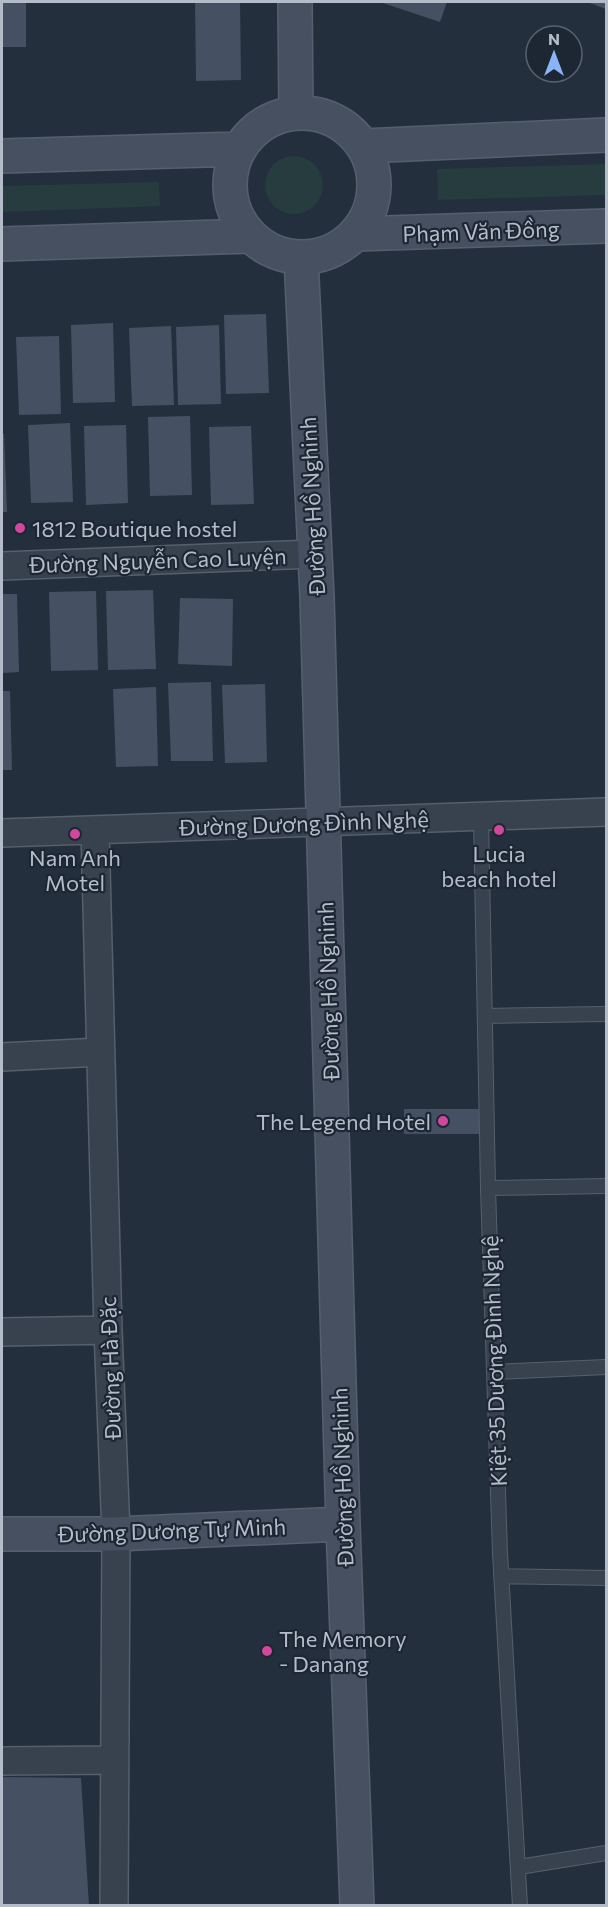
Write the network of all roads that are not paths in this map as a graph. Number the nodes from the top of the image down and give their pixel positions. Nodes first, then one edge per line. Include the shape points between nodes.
1 (295, 2) edge
2 (296, 112) junction
3 (606, 135) edge
4 (364, 146) junction
5 (239, 148) junction
6 (2, 156) edge
7 (606, 226) edge
8 (356, 234) junction
9 (250, 236) junction
10 (2, 244) edge
11 (301, 257) junction
12 (315, 554) junction
13 (2, 566) edge
14 (606, 812) edge
15 (481, 817) junction
16 (323, 821) junction
17 (95, 830) junction
18 (2, 833) edge
19 (606, 1014) edge
20 (485, 1016) junction
21 (100, 1052) junction
22 (2, 1057) edge
23 (606, 1186) edge
24 (488, 1188) junction
25 (108, 1330) junction
26 (2, 1332) edge
27 (606, 1367) edge
28 (494, 1372) junction
29 (343, 1524) junction
30 (116, 1533) junction
31 (2, 1534) edge
32 (501, 1576) junction
33 (606, 1578) edge
34 (115, 1760) junction
35 (2, 1761) edge
36 (606, 1853) edge
37 (519, 1867) junction
38 (114, 1905) edge
39 (357, 1905) edge
40 (520, 1905) edge

1 - 2 street
2 - 4 street via 322,115 346,126
2 - 5 street via 273,118 254,130
3 - 4 street
4 - 8 street via 372,163 374,201
5 - 6 street
5 - 9 street via 232,166 232,203
7 - 8 street, Phạm Văn Đồng
8 - 11 street via 321,255
9 - 10 street
9 - 11 street via 274,252
11 - 12 street, Đường Hồ Nghinh
12 - 13 street, Đường Nguyễn Cao Luyện
12 - 16 street, Đường Hồ Nghinh
14 - 15 street, Đường Dương Đình Nghệ
15 - 16 street, Đường Dương Đình Nghệ
15 - 20 lane, Kiệt 35 Dương Đình Nghệ
16 - 17 street, Đường Dương Đình Nghệ
16 - 29 street, Đường Hồ Nghinh
17 - 18 street, Đường Dương Đình Nghệ
17 - 21 street, Đường Hà Đặc
19 - 20 lane
20 - 24 lane, Kiệt 35 Dương Đình Nghệ
21 - 22 street
21 - 25 street, Đường Hà Đặc
23 - 24 lane
24 - 28 lane, Kiệt 35 Dương Đình Nghệ
25 - 26 street
25 - 30 street, Đường Hà Đặc
27 - 28 lane
28 - 32 lane, Kiệt 35 Dương Đình Nghệ
29 - 30 street, Đường Dương Tự Minh
29 - 39 street, Đường Hồ Nghinh
30 - 31 street, Đường Dương Tự Minh
30 - 34 street, Đường Hà Đặc
32 - 33 lane
32 - 37 lane, Kiệt 35 Dương Đình Nghệ
34 - 35 street
34 - 38 street, Đường Hà Đặc
36 - 37 lane
37 - 40 lane, Kiệt 35 Dương Đình Nghệ

